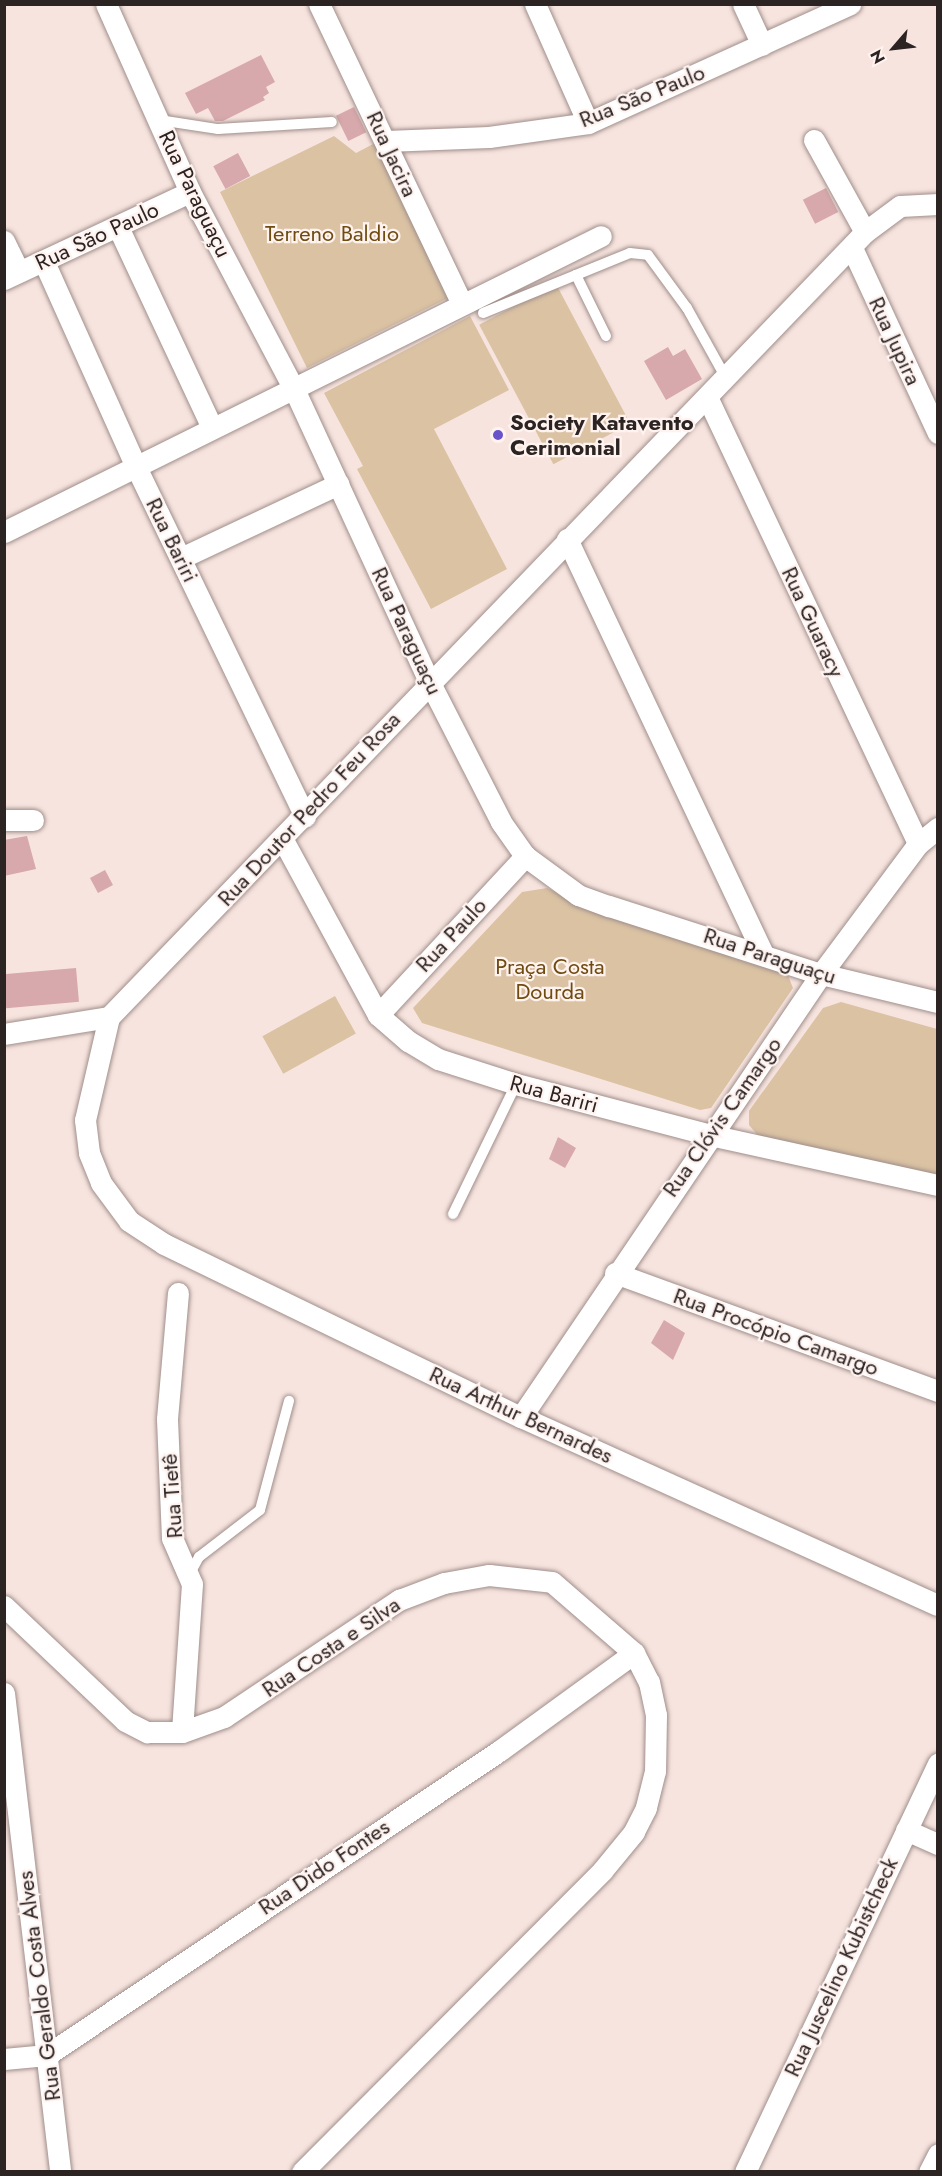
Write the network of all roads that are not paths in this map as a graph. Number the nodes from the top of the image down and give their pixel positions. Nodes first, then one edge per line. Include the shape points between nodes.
1 (106, 4) edge
2 (319, 4) edge
3 (535, 4) edge
4 (743, 4) edge
5 (850, 4) edge
6 (762, 45) junction
7 (159, 120) junction
8 (332, 122) dead end
9 (588, 123) junction
10 (814, 140) dead end
11 (386, 141) junction
12 (190, 192) junction
13 (938, 204) edge
14 (118, 227) junction
15 (601, 236) dead end
16 (858, 240) junction
17 (4, 241) edge
18 (44, 262) junction
19 (576, 275) junction
20 (12, 276) edge
21 (462, 304) junction
22 (483, 313) dead end
23 (606, 336) dead end
24 (727, 379) junction
25 (293, 387) junction
26 (708, 399) junction
27 (212, 428) junction
28 (938, 433) edge
29 (136, 469) junction
30 (338, 484) junction
31 (4, 532) edge
32 (567, 539) junction
33 (181, 558) junction
34 (429, 681) junction
35 (305, 816) junction
36 (4, 820) edge
37 (33, 820) dead end
38 (938, 828) edge
39 (283, 840) junction
40 (918, 844) junction
41 (525, 856) junction
42 (762, 952) junction
43 (821, 974) junction
44 (938, 1002) edge
45 (378, 1015) junction
46 (109, 1017) junction
47 (4, 1034) edge
48 (516, 1084) junction
49 (710, 1135) junction
50 (938, 1185) edge
51 (453, 1214) dead end
52 (615, 1273) junction
53 (178, 1293) dead end
54 (938, 1391) edge
55 (289, 1401) dead end
56 (521, 1417) junction
57 (189, 1575) junction
58 (938, 1605) edge
59 (4, 1606) edge
60 (634, 1653) junction
61 (4, 1693) edge
62 (182, 1732) junction
63 (938, 1763) edge
64 (906, 1830) junction
65 (938, 1844) edge
66 (47, 2055) junction
67 (4, 2059) edge
68 (938, 2154) edge
69 (60, 2172) edge
70 (302, 2172) edge
71 (745, 2172) edge
72 (930, 2172) edge

1 - 7 street, Rua Paraguaçu
2 - 11 street, Rua Jacira
3 - 9 street
4 - 6 street
5 - 6 street, Rua São Paulo
6 - 9 street, Rua São Paulo
7 - 8 lane via 218,129
7 - 12 street, Rua Paraguaçu
9 - 11 street, Rua São Paulo via 489,137
10 - 16 street, Rua Jupira
11 - 21 street, Rua Jacira
12 - 14 street, Rua São Paulo
12 - 25 street, Rua Paraguaçu
13 - 16 street, Rua Doutor Pedro Feu Rosa via 900,206
14 - 18 street, Rua São Paulo
14 - 27 street
15 - 21 street
16 - 24 street, Rua Doutor Pedro Feu Rosa
16 - 28 street, Rua Jupira
17 - 20 street
18 - 20 street, Rua São Paulo
18 - 29 street, Rua Bariri
19 - 22 lane
19 - 23 lane
19 - 24 lane via 630,253 648,255 687,308
21 - 25 street
24 - 26 street, Rua Doutor Pedro Feu Rosa
25 - 27 street
25 - 30 street, Rua Paraguaçu
26 - 32 street, Rua Doutor Pedro Feu Rosa
26 - 40 street, Rua Guaracy
27 - 29 street
29 - 31 street
29 - 33 street, Rua Bariri
30 - 33 street
30 - 34 street, Rua Paraguaçu
32 - 34 street, Rua Doutor Pedro Feu Rosa
32 - 42 street
33 - 35 street, Rua Bariri
34 - 35 street, Rua Doutor Pedro Feu Rosa
34 - 41 street, Rua Paraguaçu via 501,822
35 - 39 street, Rua Doutor Pedro Feu Rosa
36 - 37 street
38 - 40 street, Rua Clóvis Camargo
39 - 45 street, Rua Bariri
39 - 46 street, Rua Doutor Pedro Feu Rosa
40 - 43 street, Rua Clóvis Camargo
41 - 42 street, Rua Paraguaçu via 578,895
41 - 45 street, Rua Paulo
42 - 43 street, Rua Paraguaçu
43 - 44 street, Rua Paraguaçu
43 - 49 street, Rua Clóvis Camargo
45 - 48 street, Rua Bariri via 408,1041 438,1059
46 - 47 street
46 - 56 street, Rua Arthur Bernardes via 85,1120 89,1153 129,1221 164,1244
48 - 49 street, Rua Bariri
48 - 51 lane
49 - 50 street, Rua Bariri
49 - 52 street, Rua Clóvis Camargo
52 - 54 street, Rua Procópio Camargo
52 - 56 street, Rua Clóvis Camargo
53 - 57 street, Rua Tietê via 167,1419 172,1539
55 - 57 lane via 260,1510 205,1551
56 - 58 street, Rua Arthur Bernardes
57 - 62 street, Rua Tietê
59 - 62 street, Rua Costa e Silva via 125,1721 147,1732
60 - 62 street, Rua Costa e Silva via 552,1582 489,1575 444,1582 399,1600 224,1717
60 - 66 street, Rua Dido Fontes via 499,1751
60 - 70 street, Rua Costa e Silva via 649,1682 656,1715 655,1772 646,1808 634,1832 602,1871
61 - 66 street, Rua Geraldo Costa Alves
63 - 64 street, Rua Juscelino Kubistcheck
64 - 65 street
64 - 71 street, Rua Juscelino Kubistcheck
66 - 67 street, Rua Dido Fontes
66 - 69 street, Rua Geraldo Costa Alves
68 - 72 street

